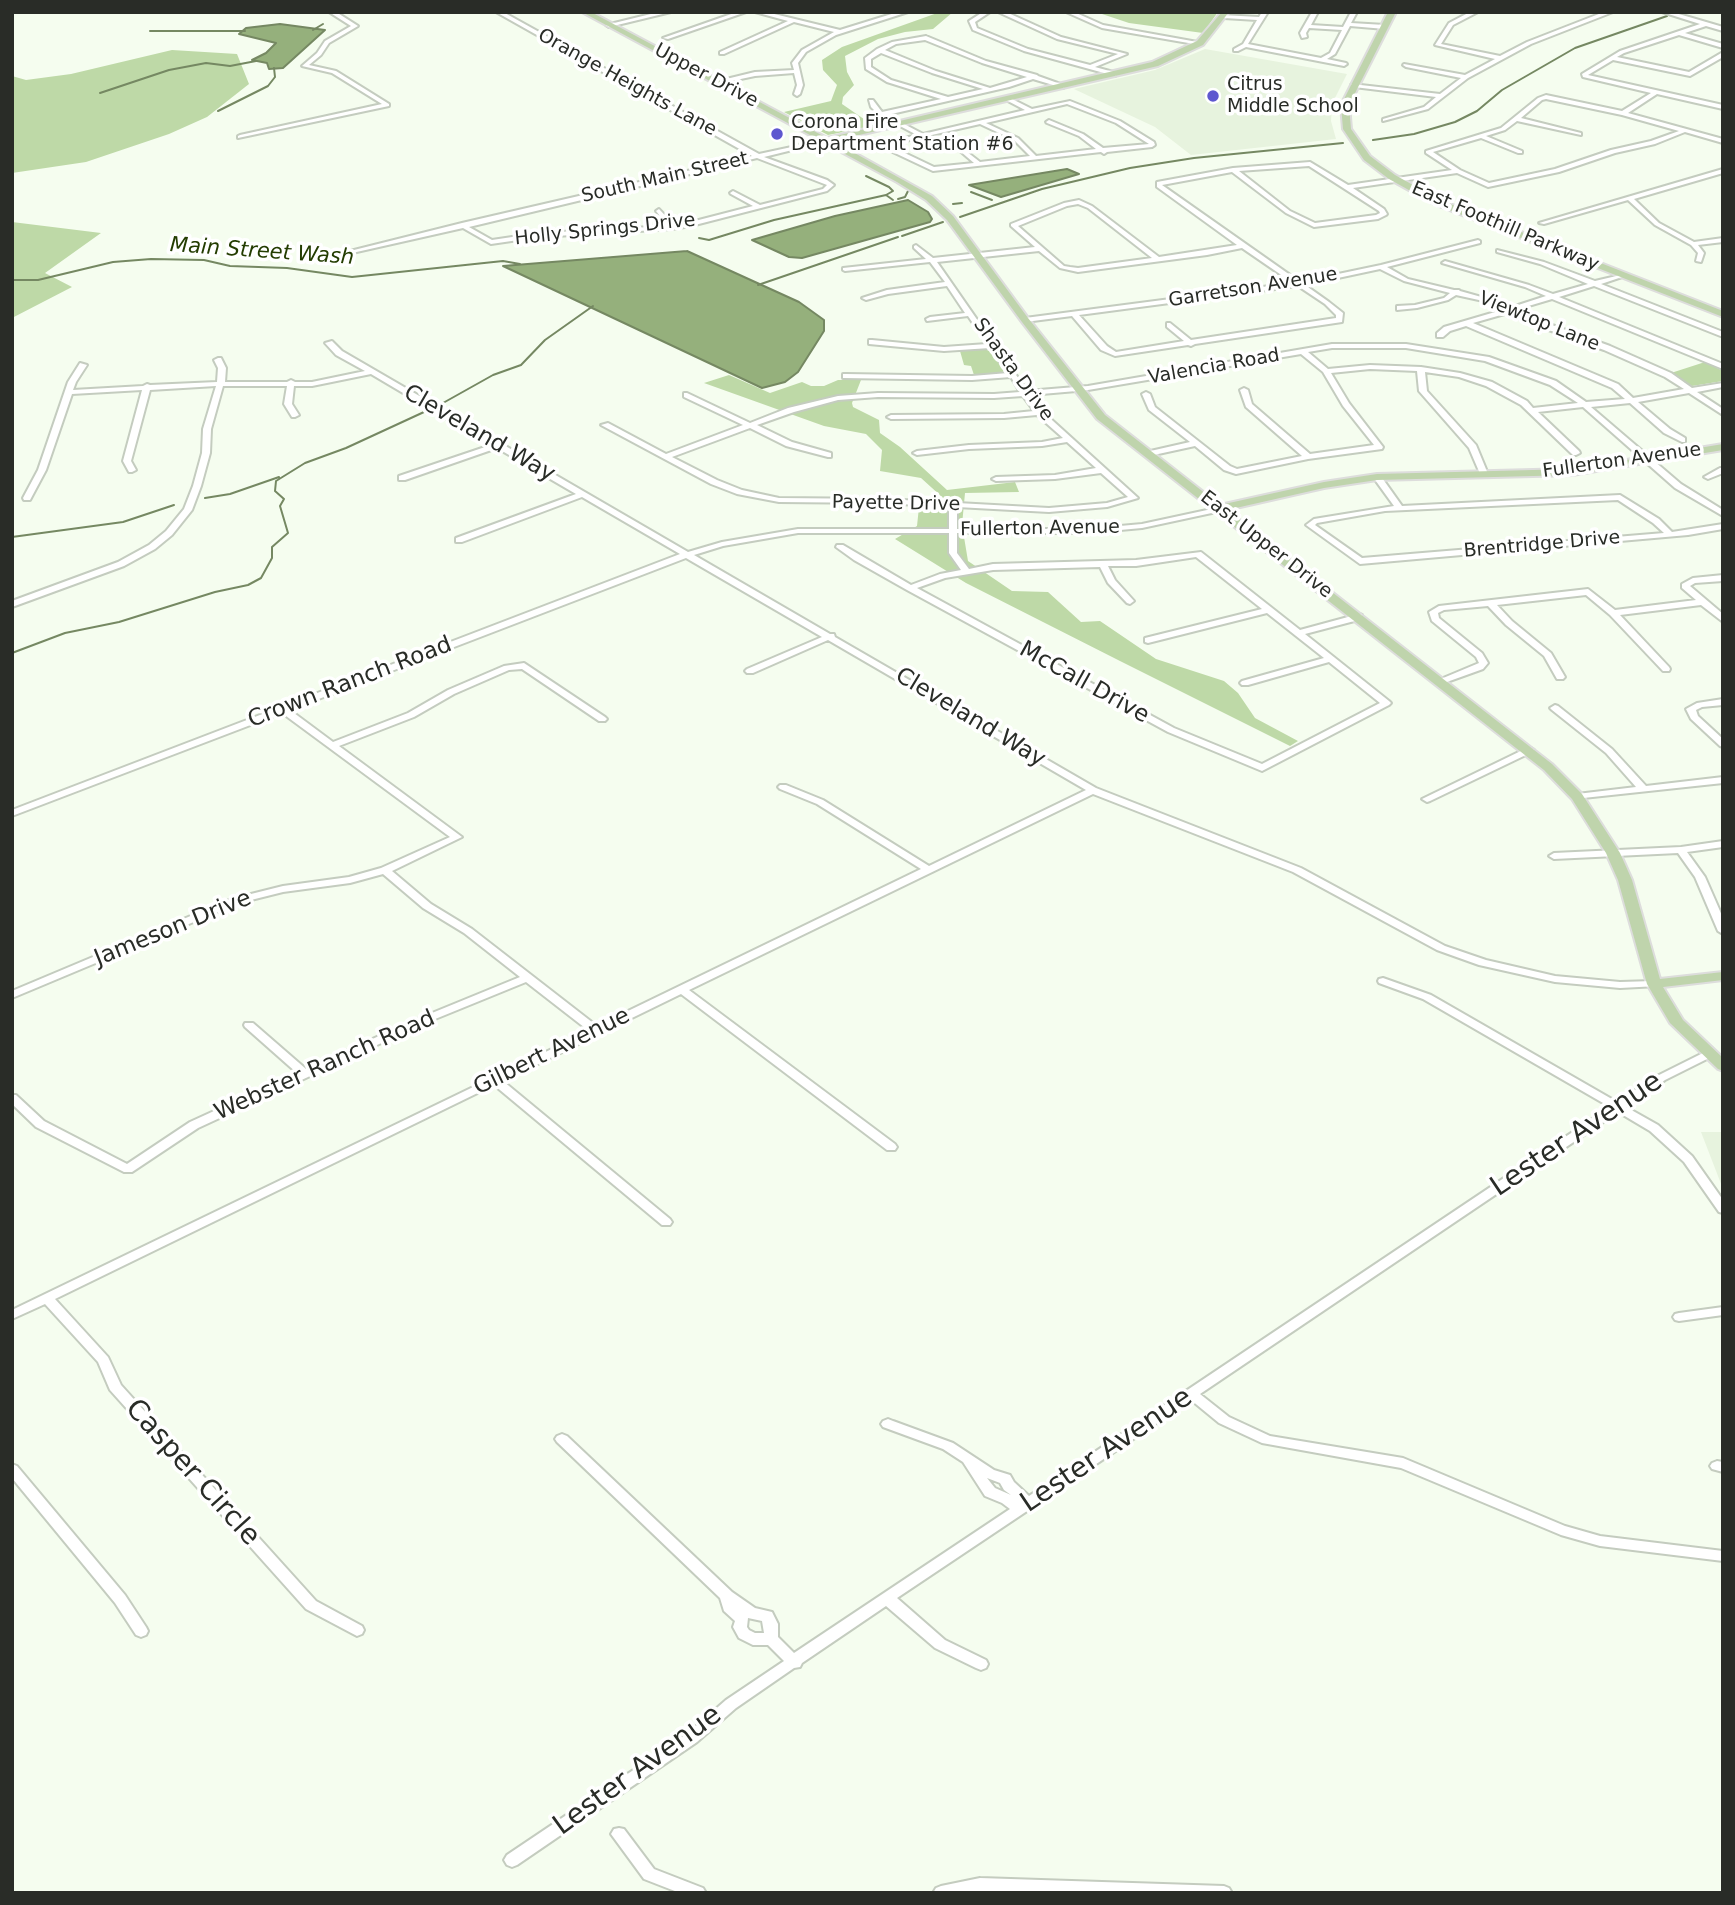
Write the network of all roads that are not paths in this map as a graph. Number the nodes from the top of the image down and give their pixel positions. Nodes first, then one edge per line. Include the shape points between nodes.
1 (332, 12) edge
2 (499, 12) edge
3 (585, 12) edge
4 (646, 12) edge
5 (668, 12) edge
6 (743, 12) edge
7 (758, 12) edge
8 (877, 12) edge
9 (905, 12) edge
10 (987, 12) edge
11 (1001, 12) edge
12 (1069, 12) edge
13 (1265, 12) edge
14 (1315, 12) edge
15 (1354, 12) edge
16 (1392, 12) edge
17 (1475, 12) edge
18 (1609, 12) edge
19 (1665, 12) edge
20 (1225, 14) edge
21 (654, 16) junction
22 (895, 16) junction
23 (1261, 19) junction
24 (794, 20) junction
25 (1398, 21) dead end
26 (1706, 24) junction
27 (609, 25) junction
28 (1307, 26) junction
29 (1347, 26) junction
30 (1385, 27) junction
31 (1723, 29) edge
32 (841, 32) junction
33 (1678, 33) junction
34 (1304, 37) dead end
35 (666, 38) dead end
36 (1200, 43) junction
37 (1245, 45) junction
38 (1384, 46) junction
39 (1723, 46) edge
40 (879, 50) junction
41 (1236, 50) dead end
42 (722, 53) dead end
43 (1723, 54) edge
44 (1500, 58) junction
45 (1611, 58) junction
46 (1323, 59) junction
47 (1344, 64) dead end
48 (1406, 65) dead end
49 (1091, 66) junction
50 (797, 71) junction
51 (1115, 74) junction
52 (1036, 76) junction
53 (1466, 77) junction
54 (717, 82) junction
55 (1063, 86) junction
56 (1358, 86) junction
57 (989, 90) junction
58 (1655, 93) junction
59 (797, 94) dead end
60 (1440, 96) junction
61 (949, 99) junction
62 (1008, 99) junction
63 (871, 101) dead end
64 (1723, 107) edge
65 (1030, 110) junction
66 (1623, 113) junction
67 (881, 114) junction
68 (1518, 119) junction
69 (1385, 120) dead end
70 (980, 122) junction
71 (1049, 122) dead end
72 (900, 124) junction
73 (1686, 130) junction
74 (1578, 134) dead end
75 (921, 135) junction
76 (1483, 136) junction
77 (240, 137) dead end
78 (827, 140) junction
79 (1723, 141) edge
80 (962, 150) dead end
81 (1104, 152) junction
82 (1520, 152) dead end
83 (759, 157) junction
84 (1034, 157) junction
85 (978, 163) junction
86 (1233, 170) junction
87 (1458, 171) junction
88 (1723, 171) edge
89 (1400, 180) junction
90 (831, 186) joint
91 (1349, 187) junction
92 (733, 193) dead end
93 (1629, 198) junction
94 (758, 206) junction
95 (659, 211) dead end
96 (1542, 223) dead end
97 (462, 225) junction
98 (672, 227) junction
99 (1723, 240) edge
100 (1478, 242) dead end
101 (1693, 243) junction
102 (1243, 246) junction
103 (916, 247) dead end
104 (1041, 249) junction
105 (1499, 251) dead end
106 (332, 257) dead end
107 (978, 257) junction
108 (1157, 259) junction
109 (933, 261) junction
110 (1699, 261) dead end
111 (1445, 263) dead end
112 (1381, 268) junction
113 (845, 270) dead end
114 (1623, 275) junction
115 (949, 284) junction
116 (1299, 284) junction
117 (1597, 285) junction
118 (1457, 291) junction
119 (866, 298) dead end
120 (1554, 298) junction
121 (1400, 308) dead end
122 (1510, 311) junction
123 (1723, 311) edge
124 (971, 314) junction
125 (1074, 314) junction
126 (930, 319) dead end
127 (1025, 320) junction
128 (1261, 323) dead end
129 (1466, 323) junction
130 (1170, 325) dead end
131 (1271, 331) junction
132 (1440, 335) dead end
133 (1723, 335) edge
134 (872, 342) dead end
135 (329, 343) dead end
136 (1191, 344) junction
137 (994, 346) junction
138 (1302, 351) junction
139 (218, 360) dead end
140 (83, 365) dead end
141 (1723, 367) edge
142 (1421, 369) junction
143 (370, 371) junction
144 (1326, 371) junction
145 (1014, 375) junction
146 (846, 376) dead end
147 (220, 383) junction
148 (291, 383) junction
149 (1723, 385) edge
150 (146, 387) junction
151 (1077, 388) junction
152 (70, 390) junction
153 (1244, 390) dead end
154 (1692, 391) junction
155 (1026, 393) junction
156 (1146, 394) dead end
157 (687, 395) dead end
158 (1634, 400) junction
159 (1585, 405) junction
160 (1533, 410) junction
161 (1039, 413) junction
162 (1723, 413) edge
163 (295, 415) dead end
164 (891, 417) dead end
165 (605, 425) dead end
166 (749, 426) junction
167 (1068, 440) junction
168 (1682, 440) dead end
169 (1197, 443) junction
170 (498, 444) junction
171 (1723, 447) edge
172 (917, 453) dead end
173 (1576, 453) dead end
174 (1149, 454) junction
175 (828, 455) dead end
176 (665, 457) junction
177 (1308, 457) junction
178 (1649, 460) junction
179 (132, 470) dead end
180 (1102, 470) junction
181 (1723, 470) edge
182 (1485, 474) junction
183 (1377, 477) junction
184 (1708, 477) dead end
185 (402, 478) dead end
186 (996, 479) dead end
187 (584, 494) junction
188 (27, 498) dead end
189 (1134, 498) joint
190 (953, 505) junction
191 (1400, 508) junction
192 (1218, 509) junction
193 (1723, 514) edge
194 (1723, 526) edge
195 (952, 531) junction
196 (1670, 534) junction
197 (459, 540) dead end
198 (840, 547) dead end
199 (688, 554) junction
200 (1103, 564) junction
201 (966, 571) junction
202 (1723, 578) edge
203 (910, 588) junction
204 (1130, 601) dead end
205 (1702, 601) junction
206 (1490, 602) junction
207 (12, 604) edge
208 (1270, 610) junction
209 (1613, 613) junction
210 (1359, 617) junction
211 (1723, 619) edge
212 (1299, 633) junction
213 (831, 636) junction
214 (1148, 639) dead end
215 (1330, 659) junction
216 (1666, 669) dead end
217 (750, 671) dead end
218 (1560, 677) dead end
219 (1441, 681) junction
220 (1245, 684) dead end
221 (1723, 702) edge
222 (1555, 708) dead end
223 (283, 709) junction
224 (602, 719) dead end
225 (1723, 744) edge
226 (333, 745) junction
227 (1529, 750) junction
228 (1723, 780) edge
229 (783, 787) dead end
230 (1643, 789) junction
231 (1093, 790) junction
232 (1577, 797) junction
233 (1427, 799) dead end
234 (12, 813) edge
235 (1723, 844) edge
236 (1681, 850) junction
237 (1613, 853) junction
238 (1554, 856) dead end
239 (385, 870) junction
240 (929, 870) junction
241 (1723, 931) edge
242 (1723, 976) edge
243 (528, 977) junction
244 (1383, 981) dead end
245 (1654, 984) junction
246 (681, 989) junction
247 (12, 995) edge
248 (249, 1025) dead end
249 (596, 1031) junction
250 (1709, 1054) junction
251 (1723, 1066) edge
252 (304, 1073) junction
253 (495, 1080) junction
254 (12, 1098) edge
255 (1619, 1108) junction
256 (891, 1147) dead end
257 (1723, 1209) edge
258 (666, 1222) dead end
259 (47, 1298) junction
260 (1723, 1311) edge
261 (12, 1315) edge
262 (1679, 1317) dead end
263 (1191, 1393) junction
264 (888, 1424) dead end
265 (562, 1439) dead end
266 (12, 1469) edge
267 (1025, 1507) junction
268 (1723, 1556) edge
269 (727, 1596) junction
270 (887, 1598) junction
271 (357, 1630) dead end
272 (141, 1631) dead end
273 (771, 1639) junction
274 (794, 1663) junction
275 (981, 1664) dead end
276 (618, 1833) dead end
277 (512, 1860) dead end
278 (1128, 1891) edge
279 (698, 1893) edge
280 (941, 1893) edge
281 (1224, 1893) edge

1 - 77 street via 355,26 304,65 339,74 387,105
2 - 83 street, Orange Heights Lane
3 - 27 main road, Upper Drive
4 - 21 street
5 - 21 street
6 - 35 street
7 - 24 street
8 - 22 street
9 - 22 street
10 - 49 street via 972,21 975,29 1014,46
11 - 49 street via 1059,38 1124,54
12 - 36 street via 1102,26
13 - 23 street
14 - 28 street
15 - 29 street
16 - 30 main road, East Foothill Parkway
17 - 44 street via 1451,24 1438,45
18 - 44 street
19 - 26 street
20 - 23 street
20 - 36 main road, South Main Street
21 - 27 street
22 - 32 street
23 - 37 street
24 - 32 street
24 - 42 street
25 - 38 main road, East Foothill Parkway
26 - 31 street
26 - 33 street
27 - 54 main road, Upper Drive
28 - 29 street
28 - 34 street
29 - 30 street
29 - 46 street via 1332,54
30 - 38 main road via 1389,29
30 - 56 main road, East Foothill Parkway
32 - 50 street via 804,51 795,63
33 - 39 street
33 - 45 street
36 - 51 main road, South Main Street via 1155,64
37 - 41 street
37 - 46 street
38 - 56 main road, East Foothill Parkway
40 - 52 street via 926,37 984,62
40 - 57 street
40 - 61 street via 866,62 871,71
43 - 45 street via 1690,74
44 - 53 street
45 - 58 street via 1585,76
46 - 47 street
48 - 53 street
49 - 51 street
50 - 54 street
50 - 59 street
51 - 55 main road, South Main Street
52 - 55 street
52 - 57 street
53 - 60 street
54 - 78 main road, Upper Drive
55 - 62 main road, South Main Street
56 - 60 street
56 - 89 main road, East Foothill Parkway via 1345,105 1347,129 1367,158
57 - 61 street
58 - 64 street
58 - 66 street
60 - 69 street via 1426,108
61 - 67 street
62 - 65 street
62 - 72 main road, South Main Street
63 - 67 street
65 - 70 street
65 - 81 street via 1072,102 1130,129 1152,145
66 - 68 street via 1546,97
66 - 73 street
67 - 72 street
68 - 74 street
68 - 76 street
70 - 75 street
70 - 84 street via 1016,139
71 - 81 street via 1081,135
72 - 75 street
72 - 78 main road, South Main Street
73 - 79 street
73 - 87 street via 1557,172 1489,185
75 - 85 street via 882,145 933,169
76 - 82 street
76 - 87 street via 1428,152
78 - 83 street, South Main Street
78 - 107 main road, East Upper Drive via 929,198
80 - 85 street
81 - 84 street
83 - 90 street, Orange Heights Lane
83 - 97 street, South Main Street
84 - 85 street
86 - 91 street via 1310,164
86 - 91 street via 1288,212 1314,225 1384,214
86 - 102 street via 1159,186
87 - 89 street
88 - 93 street
89 - 91 street
89 - 114 main road, East Foothill Parkway via 1460,212
89 - 123 main road, East Foothill Parkway
90 - 94 street, Holly Springs Drive
92 - 94 street
93 - 96 street
93 - 101 street via 1657,224
94 - 98 street, Holly Springs Drive
95 - 98 street
97 - 98 street, Holly Springs Drive via 491,242
97 - 106 street, South Main Street
99 - 101 street
100 - 112 street, Garretson Avenue
101 - 110 street via 1701,253
102 - 108 street
102 - 116 street
103 - 109 street, Shasta Drive
104 - 107 street
104 - 108 street via 1069,269
104 - 108 street via 1013,225 1079,202
105 - 117 street
107 - 109 street
107 - 127 main road, East Upper Drive
109 - 113 street
109 - 115 street, Shasta Drive
111 - 120 street via 1496,275
112 - 116 street, Garretson Avenue
112 - 118 street, Viewtop Lane via 1406,280
114 - 117 street
114 - 123 main road, East Foothill Parkway
115 - 119 street
115 - 124 street, Shasta Drive
116 - 125 street, Garretson Avenue
116 - 131 street via 1327,303 1340,315 1339,320
117 - 120 street
117 - 133 street
118 - 121 street via 1446,299
118 - 122 street, Viewtop Lane
120 - 122 street
120 - 141 street
122 - 129 street
122 - 154 street, Viewtop Lane via 1668,375
124 - 126 street
124 - 137 street, Shasta Drive
125 - 127 street, Garretson Avenue
125 - 136 street via 1115,354
127 - 151 main road, East Upper Drive
128 - 131 street
129 - 132 street
129 - 158 street via 1604,380
130 - 136 street
131 - 136 street
134 - 137 street via 944,349
135 - 143 street, Cleveland Way
137 - 145 street, Shasta Drive
138 - 144 street
138 - 151 street, Valencia Road
138 - 159 street, Valencia Road via 1363,345 1448,351 1517,368 1553,383
139 - 147 street
140 - 152 street
142 - 144 street
142 - 160 street via 1489,384
142 - 182 street via 1423,391 1473,447
143 - 148 street via 334,382
143 - 170 street, Cleveland Way
144 - 177 street via 1379,447
145 - 146 street
145 - 155 street, Shasta Drive
147 - 148 street
147 - 150 street
147 - 207 street via 197,486 188,509 169,533 121,564
148 - 163 street via 288,404
149 - 154 street
150 - 152 street
150 - 179 street via 127,461
151 - 155 street, Valencia Road
151 - 174 main road, East Upper Drive via 1101,417
152 - 188 street via 42,470
153 - 177 street via 1249,405
154 - 158 street
154 - 162 street, Viewtop Lane
155 - 161 street, Shasta Drive
155 - 166 street, Valencia Road via 838,398
156 - 169 street via 1152,408
157 - 166 street
158 - 159 street
158 - 168 street
159 - 160 street
159 - 178 street, Valencia Road
160 - 173 street
161 - 164 street
161 - 167 street, Shasta Drive
165 - 176 street, Payette Drive
166 - 175 street
166 - 176 street, Valencia Road
167 - 172 street
167 - 180 street, Shasta Drive
169 - 174 street
169 - 177 street via 1236,472
170 - 185 street
170 - 187 street, Cleveland Way
171 - 178 main road, Fullerton Avenue
174 - 192 main road, East Upper Drive
176 - 190 street, Payette Drive via 727,487 779,500
178 - 182 main road, Fullerton Avenue via 1572,472
178 - 193 street, Valencia Road via 1678,486
180 - 186 street
180 - 189 street, Shasta Drive
181 - 184 street
182 - 183 main road, Fullerton Avenue
183 - 191 street
183 - 192 main road, Fullerton Avenue
187 - 197 street
187 - 199 street, Cleveland Way
189 - 190 street, Payette Drive via 1077,509
190 - 195 street
191 - 196 street via 1620,497
191 - 196 street, Brentridge Drive via 1310,524 1360,561
192 - 195 street, Fullerton Avenue via 1142,526 1087,531
192 - 210 main road, East Upper Drive
194 - 196 street, Brentridge Drive
195 - 199 street, Fullerton Avenue via 798,531
195 - 201 street via 953,553
198 - 203 street, McCall Drive
199 - 213 street, Cleveland Way
199 - 223 street, Crown Ranch Road
200 - 201 street
200 - 204 street via 1111,581
200 - 208 street via 1198,554
201 - 203 street
202 - 205 street via 1685,586
203 - 215 street, McCall Drive via 1171,730 1262,768 1385,703
205 - 209 street
205 - 211 street
206 - 209 street via 1588,592
206 - 218 street via 1548,655
206 - 219 street via 1433,612 1435,619 1484,663
208 - 212 street
208 - 214 street
209 - 216 street
210 - 212 street
210 - 219 main road, East Upper Drive
212 - 215 street
213 - 217 street
213 - 231 street, Cleveland Way
215 - 220 street
219 - 227 main road, East Upper Drive
221 - 225 street via 1691,709
222 - 230 street via 1609,751
223 - 226 street
223 - 234 street, Crown Ranch Road
224 - 226 street via 524,666 508,668 411,715
226 - 239 street, Jameson Drive via 457,837
227 - 232 main road, East Upper Drive
227 - 233 street
228 - 230 street
229 - 240 street via 820,802
230 - 232 street
231 - 240 street, Gilbert Avenue
231 - 245 street, Cleveland Way via 1297,870 1409,932 1483,963 1555,979
232 - 237 main road, East Upper Drive
235 - 236 street
236 - 237 street
236 - 241 street via 1700,877
237 - 238 street
237 - 245 main road, East Upper Drive
239 - 243 street via 427,906
239 - 247 street, Jameson Drive via 235,901
240 - 246 street, Gilbert Avenue
242 - 245 main road
243 - 249 street
243 - 252 street, Webster Ranch Road
244 - 255 street via 1427,997
245 - 250 main road via 1677,1023
246 - 249 street, Gilbert Avenue
246 - 256 street
248 - 252 street
249 - 253 street, Gilbert Avenue
250 - 251 main road
250 - 255 street, Lester Avenue via 1679,1067
252 - 254 street, Webster Ranch Road via 194,1125 128,1170 40,1124
253 - 258 street
253 - 259 street, Gilbert Avenue
255 - 257 street via 1654,1128 1688,1159
255 - 263 street, Lester Avenue
259 - 261 street, Gilbert Avenue
259 - 271 street, Casper Circle via 104,1360 115,1387 311,1605
260 - 262 street
263 - 267 street, Lester Avenue
263 - 268 street via 1224,1420 1267,1440 1403,1464 1561,1530 1600,1541
264 - 267 street via 948,1446 968,1460 990,1492
265 - 269 street
266 - 272 street via 120,1599
267 - 270 street, Lester Avenue
269 - 273 street via 751,1613 767,1616
269 - 273 street via 729,1606 742,1619 744,1634
270 - 274 street, Lester Avenue
270 - 275 street via 940,1644
273 - 274 street
274 - 277 street, Lester Avenue
276 - 279 street via 649,1874
278 - 280 street via 980,1885
278 - 281 street

